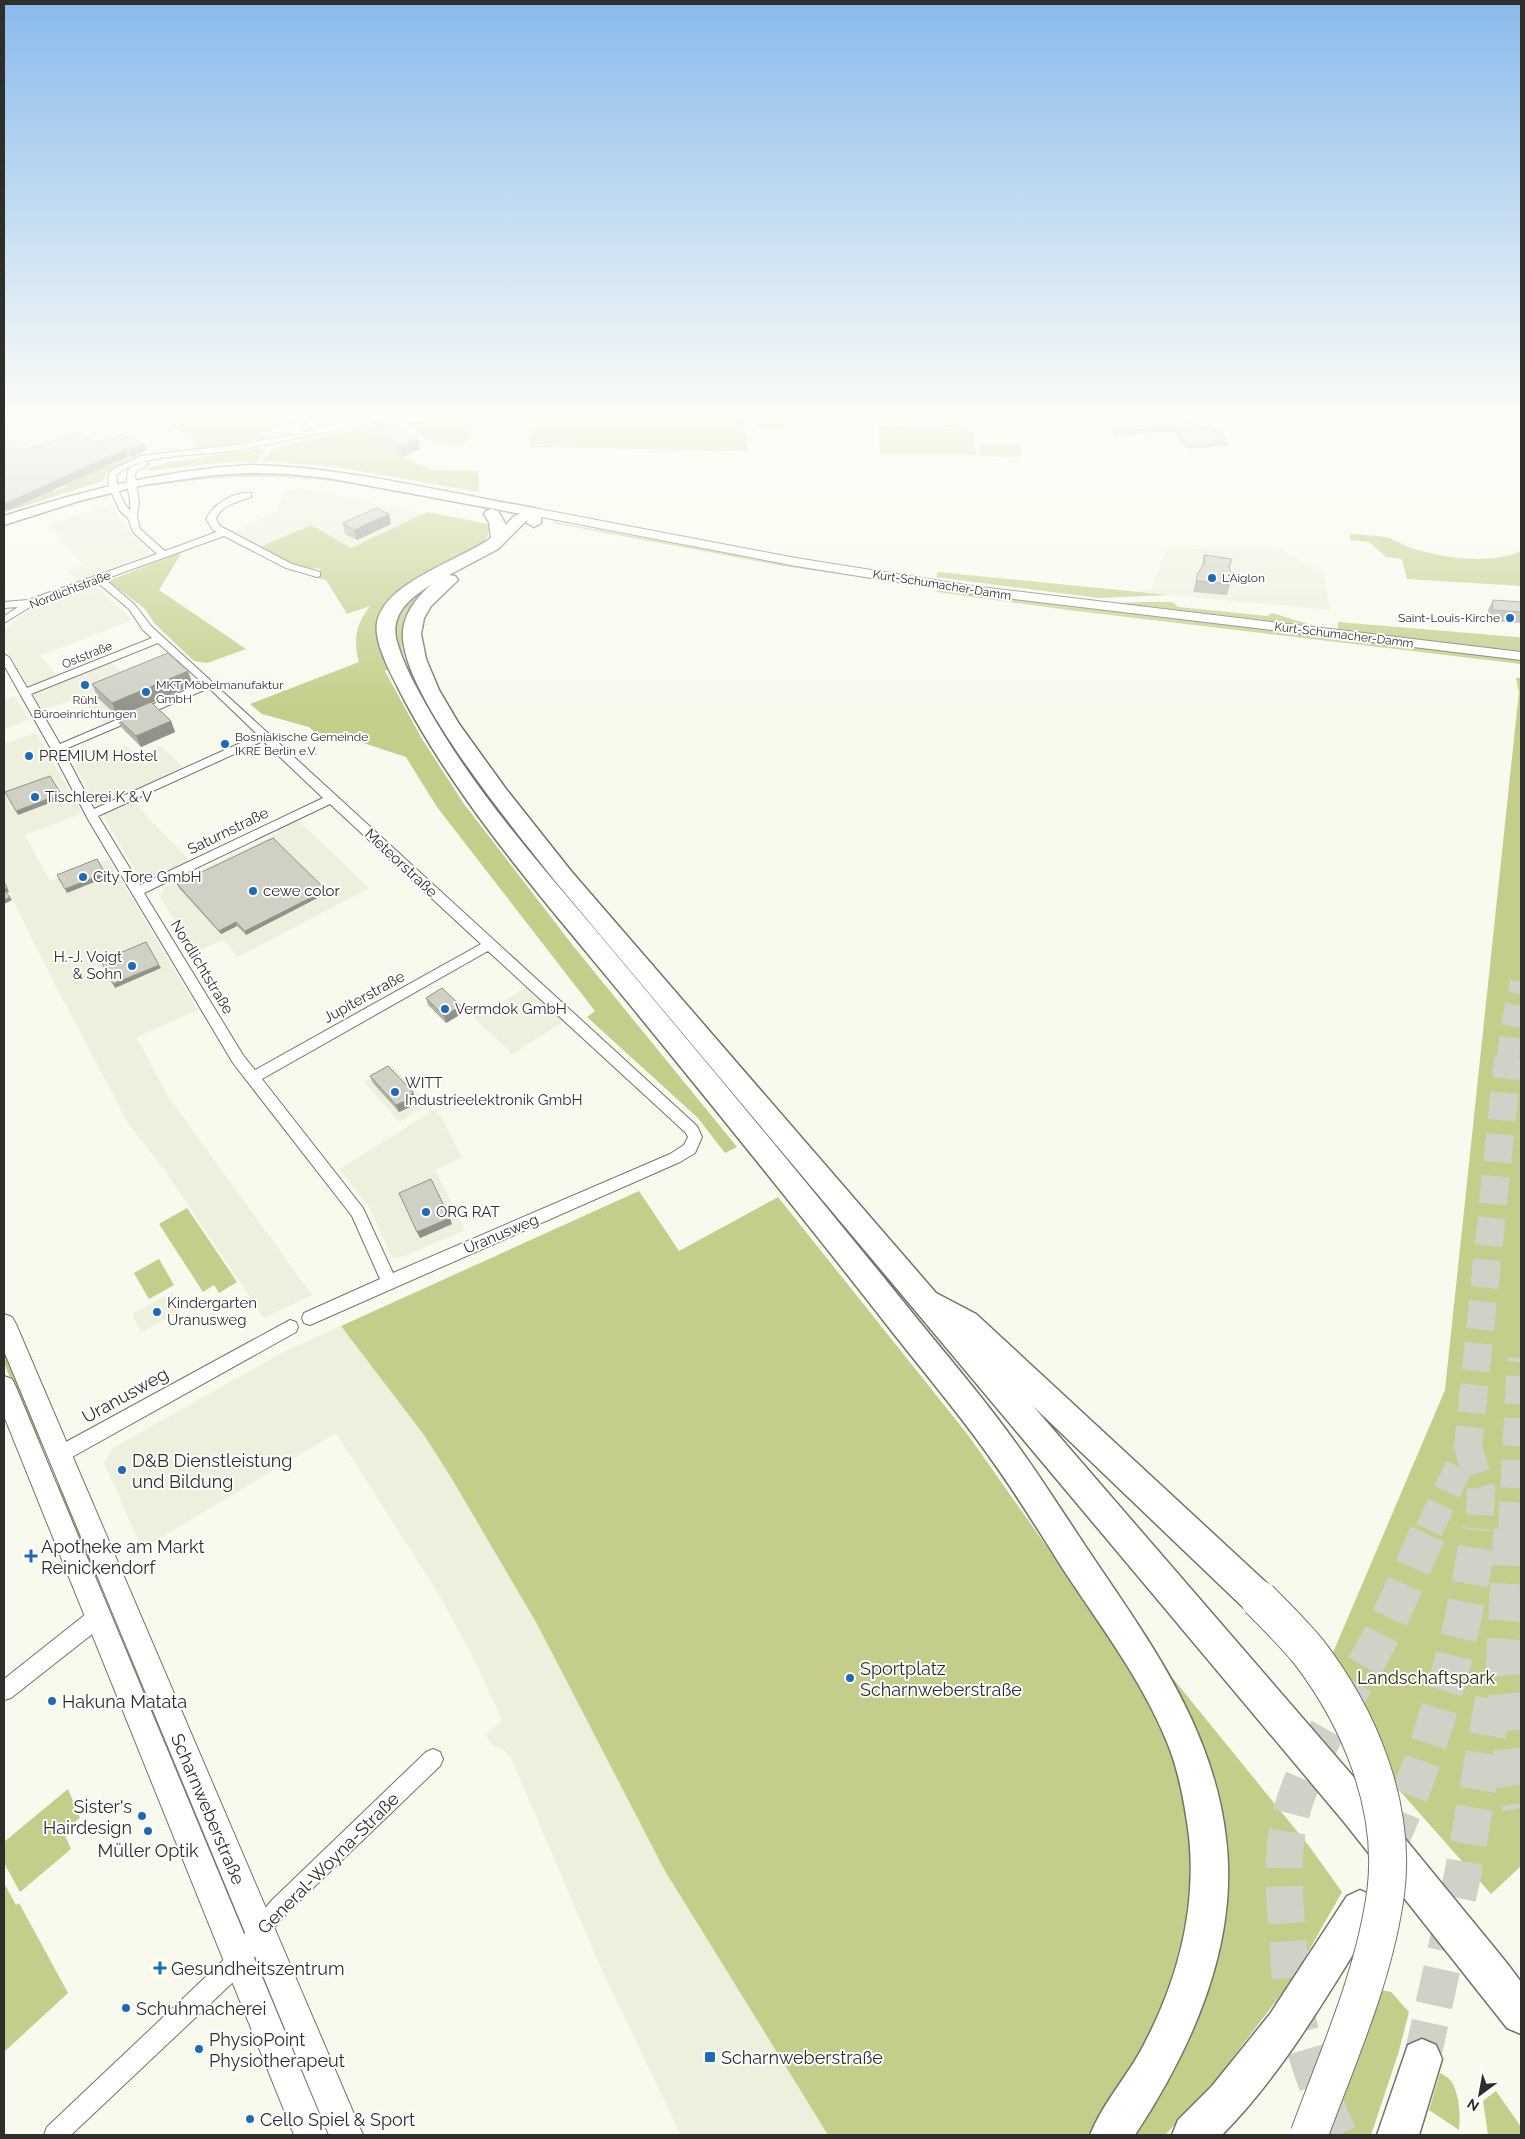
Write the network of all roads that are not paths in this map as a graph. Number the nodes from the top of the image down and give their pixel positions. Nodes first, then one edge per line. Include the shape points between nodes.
1 (492, 514) edge
2 (22, 515) edge
3 (48, 515) edge
4 (129, 515) edge
5 (213, 515) edge
6 (500, 515) edge
7 (515, 515) edge
8 (132, 517) joint
9 (529, 518) junction
10 (4, 521) edge
11 (4, 530) edge
12 (223, 533) junction
13 (500, 539) junction
14 (164, 554) junction
15 (317, 574) dead end
16 (98, 578) junction
17 (923, 588) junction
18 (32, 602) junction
19 (4, 605) edge
20 (4, 618) edge
21 (159, 639) junction
22 (1521, 656) edge
23 (4, 657) edge
24 (1521, 668) edge
25 (210, 684) junction
26 (24, 693) junction
27 (265, 736) junction
28 (57, 749) junction
29 (331, 798) junction
30 (92, 814) junction
31 (138, 891) junction
32 (490, 944) junction
33 (253, 1078) junction
34 (690, 1149) joint
35 (389, 1282) junction
36 (921, 1297) junction
37 (310, 1318) dead end
38 (4, 1324) edge
39 (290, 1327) dead end
40 (4, 1387) edge
41 (59, 1455) junction
42 (37, 1468) junction
43 (110, 1610) junction
44 (4, 1691) edge
45 (433, 1759) dead end
46 (1360, 1909) dead end
47 (259, 1930) junction
48 (240, 1960) junction
49 (1521, 2014) edge
50 (1422, 2059) tunnel mouth
51 (54, 2135) edge
52 (311, 2135) edge
53 (346, 2135) edge
54 (1111, 2135) edge
55 (1193, 2135) edge
56 (1309, 2135) edge
57 (1398, 2135) edge

1 - 13 highway
2 - 10 main road, Kurt-Schumacher-Damm
3 - 11 main road, Kurt-Schumacher-Damm
4 - 8 street
5 - 12 street via 213,524
6 - 9 main road, Kurt-Schumacher-Damm
7 - 9 main road, Kurt-Schumacher-Damm
8 - 14 street via 136,530
9 - 13 highway
9 - 17 main road, Kurt-Schumacher-Damm via 792,572
9 - 36 highway via 503,549 446,582 426,600 415,618 412,636 423,678 471,754 564,876
12 - 14 street, Nordlichtstraße
12 - 15 street via 289,566
13 - 54 highway via 412,589 388,616 384,632 386,639 426,721 466,784 512,845 813,1209 982,1422 1140,1654 1180,1730 1201,1798 1208,1844 1210,1888 1204,1933 1191,1987 1168,2042 1138,2097
14 - 16 street, Nordlichtstraße
16 - 18 street, Nordlichtstraße
16 - 21 street, Meteorstraße via 132,607
17 - 22 main road, Kurt-Schumacher-Damm
17 - 24 main road, Kurt-Schumacher-Damm via 1088,617
18 - 19 street
18 - 20 street, Nordlichtstraße
21 - 25 street, Meteorstraße
21 - 26 street, Oststraße
23 - 26 street, Nordlichtstraße
25 - 27 street, Meteorstraße
25 - 28 street
26 - 28 street, Nordlichtstraße
27 - 29 street, Meteorstraße
27 - 30 street
28 - 30 street, Nordlichtstraße
29 - 31 street, Saturnstraße
29 - 32 street, Meteorstraße
30 - 31 street, Nordlichtstraße
31 - 33 street, Nordlichtstraße via 238,1059
32 - 33 street, Jupiterstraße
32 - 34 street, Meteorstraße via 692,1130 695,1137
33 - 35 street, Nordlichtstraße via 358,1212
34 - 35 street, Uranusweg
35 - 37 street, Uranusweg
36 - 49 highway via 1357,1809
36 - 56 highway, bridge via 966,1323 1284,1623 1341,1698 1362,1740 1376,1778 1387,1849 1381,1923
38 - 41 main road, Scharnweberstraße
39 - 41 street, Uranusweg
40 - 42 main road, Scharnweberstraße
41 - 42 main road
41 - 43 main road, Scharnweberstraße
42 - 43 main road, Scharnweberstraße
43 - 44 street
43 - 47 main road, Scharnweberstraße
43 - 48 main road, Scharnweberstraße
45 - 47 street, General-Woyna-Straße
46 - 55 highway via 1284,2028 1228,2101
47 - 48 street, General-Woyna-Straße
47 - 53 main road, Scharnweberstraße
48 - 51 street, General-Woyna-Straße
48 - 52 main road, Scharnweberstraße
50 - 57 highway

